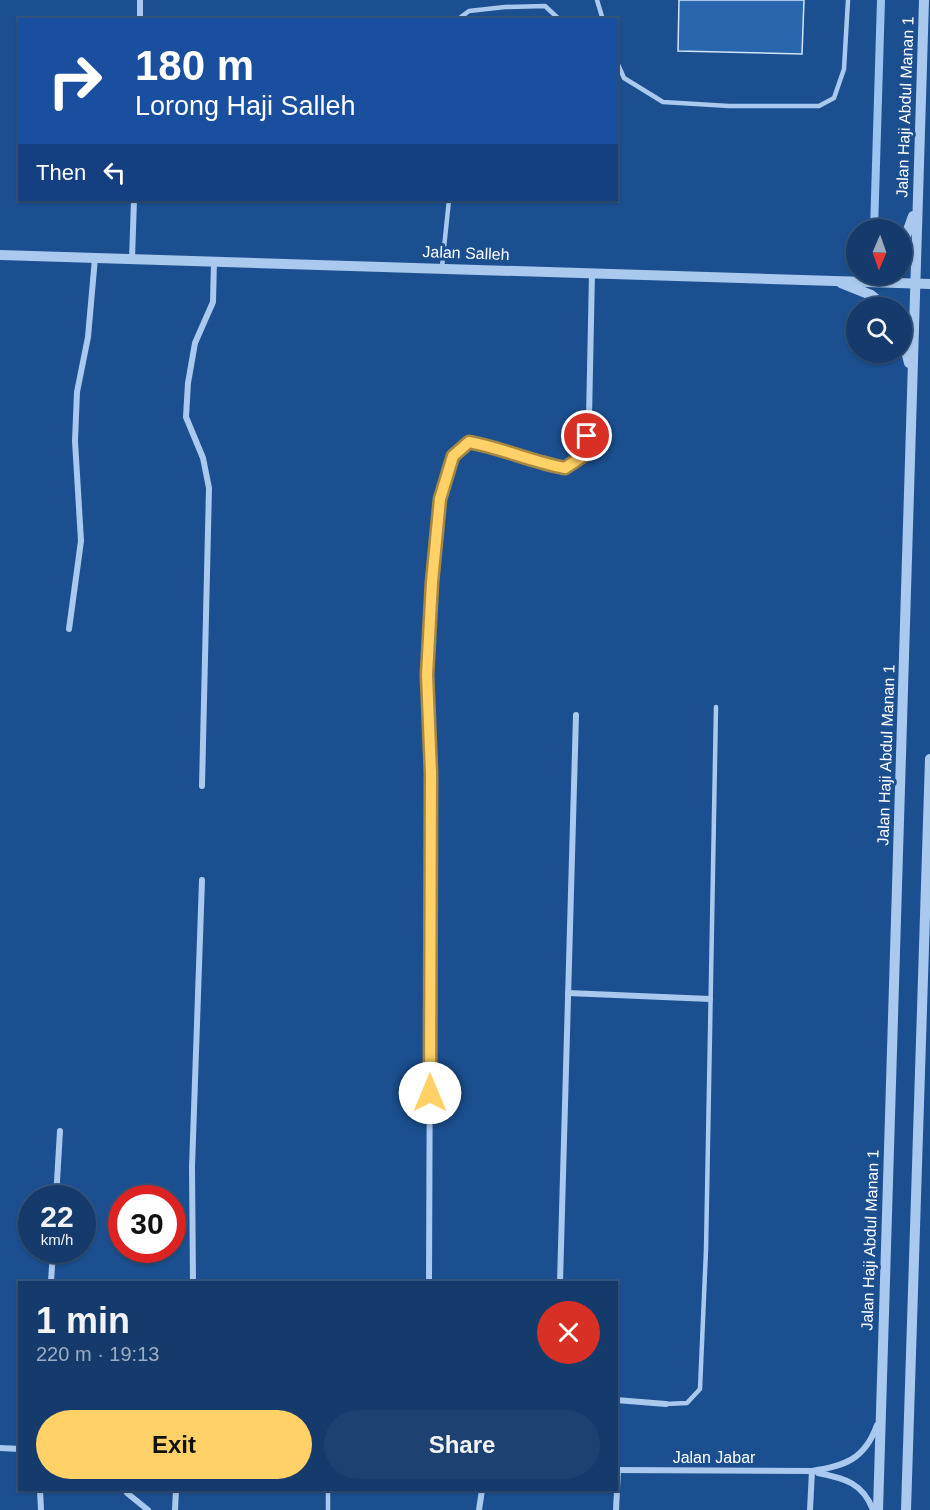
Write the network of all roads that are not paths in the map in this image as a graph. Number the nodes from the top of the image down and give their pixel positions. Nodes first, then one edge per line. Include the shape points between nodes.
1 (140, 0) edge
2 (597, 0) edge
3 (848, 0) edge
4 (924, 0) edge
5 (140, 18) edge
6 (460, 18) edge
7 (558, 18) edge
8 (602, 18) edge
9 (618, 64) edge
10 (134, 201) edge
11 (449, 201) edge
12 (917, 205) junction
13 (912, 219) edge
14 (0, 255) edge
15 (94, 258) junction
16 (132, 259) junction
17 (214, 261) junction
18 (442, 267) junction
19 (592, 273) junction
20 (846, 276) edge
21 (832, 279) junction
22 (915, 283) junction
23 (930, 284) edge
24 (873, 297) edge
25 (909, 363) edge
26 (912, 375) junction
27 (69, 629) dead end
28 (716, 707) dead end
29 (576, 715) dead end
30 (930, 759) edge
31 (202, 786) dead end
32 (202, 880) dead end
33 (926, 992) edge
34 (568, 993) junction
35 (710, 999) junction
36 (60, 1131) dead end
37 (57, 1185) edge
38 (52, 1263) edge
39 (51, 1281) edge
40 (193, 1281) edge
41 (429, 1281) edge
42 (561, 1281) edge
43 (618, 1400) edge
44 (666, 1404) joint
45 (880, 1418) junction
46 (0, 1448) edge
47 (18, 1449) edge
48 (618, 1470) edge
49 (812, 1471) junction
50 (40, 1491) edge
51 (127, 1491) edge
52 (176, 1491) edge
53 (328, 1491) edge
54 (482, 1491) edge
55 (616, 1491) edge
56 (41, 1510) edge
57 (147, 1510) edge
58 (175, 1510) edge
59 (328, 1510) edge
60 (479, 1510) edge
61 (616, 1510) edge
62 (810, 1510) edge
63 (873, 1510) edge
64 (878, 1510) edge
65 (906, 1510) edge

1 - 5 street
2 - 8 lane
3 - 9 lane via 844,69 834,99 819,106 663,102 624,78
4 - 12 street, Jalan Haji Abdul Manan 1
6 - 7 lane via 470,11 505,6 545,6
10 - 16 street
11 - 18 lane
12 - 13 street
12 - 22 street, Jalan Haji Abdul Manan 1
14 - 15 street, Jalan Salleh
15 - 16 street, Jalan Salleh
15 - 27 street via 88,337 77,392 75,441 81,541
16 - 17 street, Jalan Salleh
17 - 18 street, Jalan Salleh
17 - 31 street via 213,302 195,343 186,417 203,458 209,488
18 - 19 street, Jalan Salleh
19 - 21 street, Jalan Salleh
19 - 41 street via 586,454 565,468 469,442 453,456 440,499 427,675 431,773
20 - 21 street
21 - 22 street, Jalan Salleh
21 - 24 street
22 - 23 street, Jalan Salleh
22 - 26 street, Jalan Haji Abdul Manan 1
25 - 26 street
26 - 45 street, Jalan Haji Abdul Manan 1
28 - 35 lane
29 - 34 street
30 - 33 street
32 - 40 street via 192,1167
33 - 65 street
34 - 35 street
34 - 42 street
35 - 44 lane via 700,1389 687,1403
36 - 37 street
38 - 39 street
43 - 44 street
45 - 49 street via 872,1440 857,1457 836,1467
45 - 64 street, Jalan Haji Abdul Manan 1
46 - 47 street
48 - 49 street, Jalan Jabar
49 - 62 street
49 - 63 street via 856,1484
50 - 56 street
51 - 57 street
52 - 58 street
53 - 59 lane
54 - 60 street
55 - 61 street

